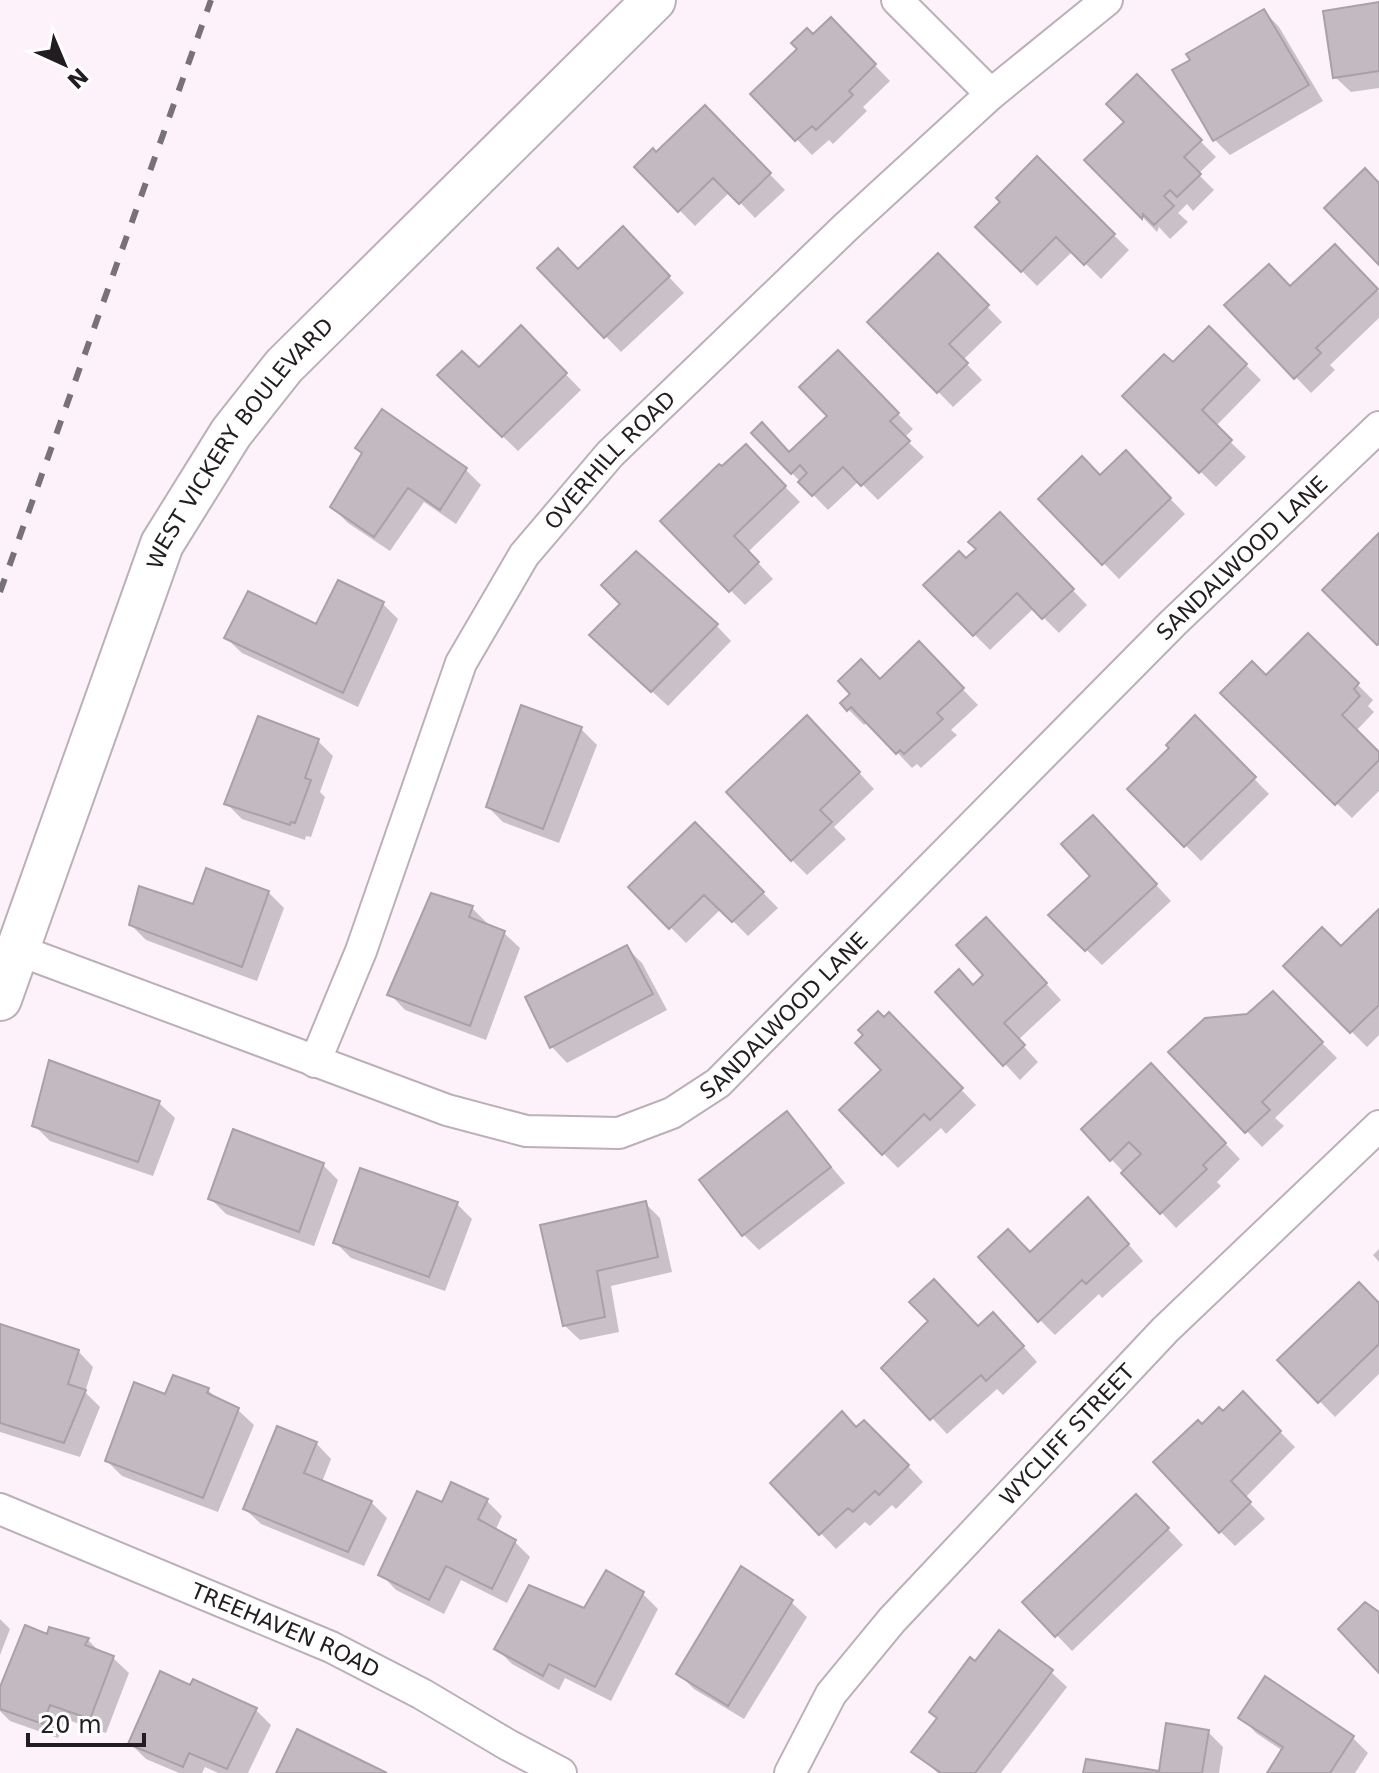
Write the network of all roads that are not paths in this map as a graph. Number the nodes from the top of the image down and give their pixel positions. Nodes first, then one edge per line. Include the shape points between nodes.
1 (654, 0) edge
2 (897, 0) edge
3 (1107, 0) edge
4 (991, 94) junction
5 (1379, 427) edge
6 (18, 950) junction
7 (0, 999) edge
8 (315, 1062) junction
9 (1379, 1126) edge
10 (0, 1509) edge
11 (561, 1773) edge
12 (790, 1773) edge

1 - 6 main road, WEST VICKERY BOULEVARD via 284,366 231,433 162,544
2 - 4 street
3 - 4 street, OVERHILL ROAD
4 - 8 street, OVERHILL ROAD via 610,454 524,555 461,663 361,951
5 - 8 street, SANDALWOOD LANE via 1173,623 718,1083 672,1113 619,1133 526,1131 447,1110
6 - 7 main road, WEST VICKERY BOULEVARD
6 - 8 street, SANDALWOOD LANE
9 - 12 street, WYCLIFF STREET via 1165,1330 892,1620 831,1694
10 - 11 street, TREEHAVEN ROAD via 331,1647

